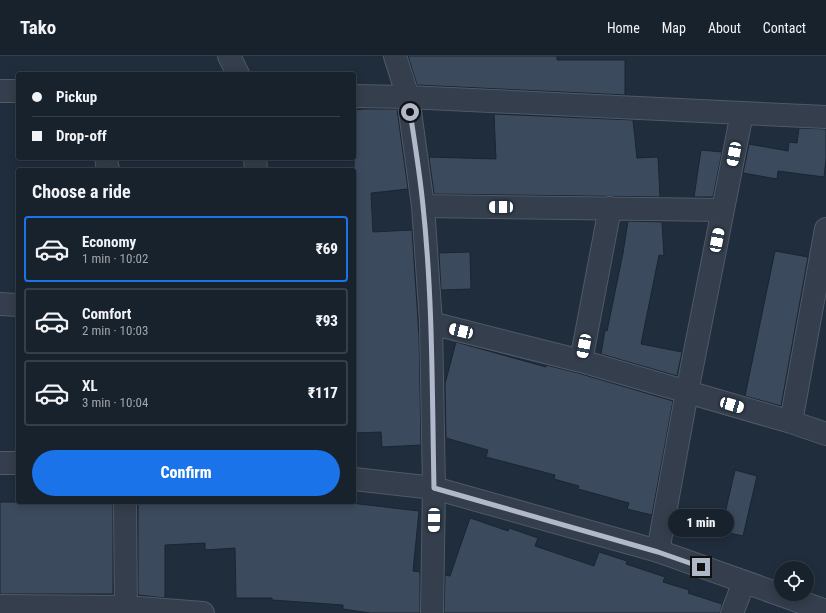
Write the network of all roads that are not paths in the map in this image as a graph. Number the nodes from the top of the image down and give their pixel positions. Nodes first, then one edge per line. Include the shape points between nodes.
1 (229, 56) edge
2 (394, 56) edge
3 (237, 72) edge
4 (0, 91) edge
5 (16, 91) edge
6 (356, 96) edge
7 (408, 97) junction
8 (742, 113) junction
9 (826, 117) edge
10 (423, 206) junction
11 (610, 208) junction
12 (723, 210) junction
13 (826, 229) edge
14 (0, 304) edge
15 (16, 305) edge
16 (431, 323) junction
17 (581, 361) junction
18 (687, 392) junction
19 (791, 422) junction
20 (826, 434) edge
21 (0, 463) edge
22 (16, 463) edge
23 (356, 479) edge
24 (434, 488) junction
25 (125, 504) edge
26 (658, 552) junction
27 (744, 582) junction
28 (0, 606) edge
29 (26, 610) edge
30 (126, 610) edge
31 (826, 611) edge
32 (203, 613) edge
33 (432, 613) edge
34 (732, 613) edge

1 - 3 street
2 - 7 street
4 - 5 street
6 - 7 street
7 - 8 street
7 - 10 street
8 - 9 street
8 - 12 street
10 - 11 street
10 - 16 street
11 - 12 street
11 - 17 street
12 - 18 street
13 - 19 street
14 - 15 street
16 - 17 street
16 - 24 street
17 - 18 street
18 - 19 street
18 - 26 street
19 - 20 street
21 - 22 street
23 - 24 street
24 - 26 street
24 - 33 street
25 - 30 street
26 - 27 street
27 - 31 street
27 - 34 street
28 - 29 street
29 - 30 street
30 - 32 street

